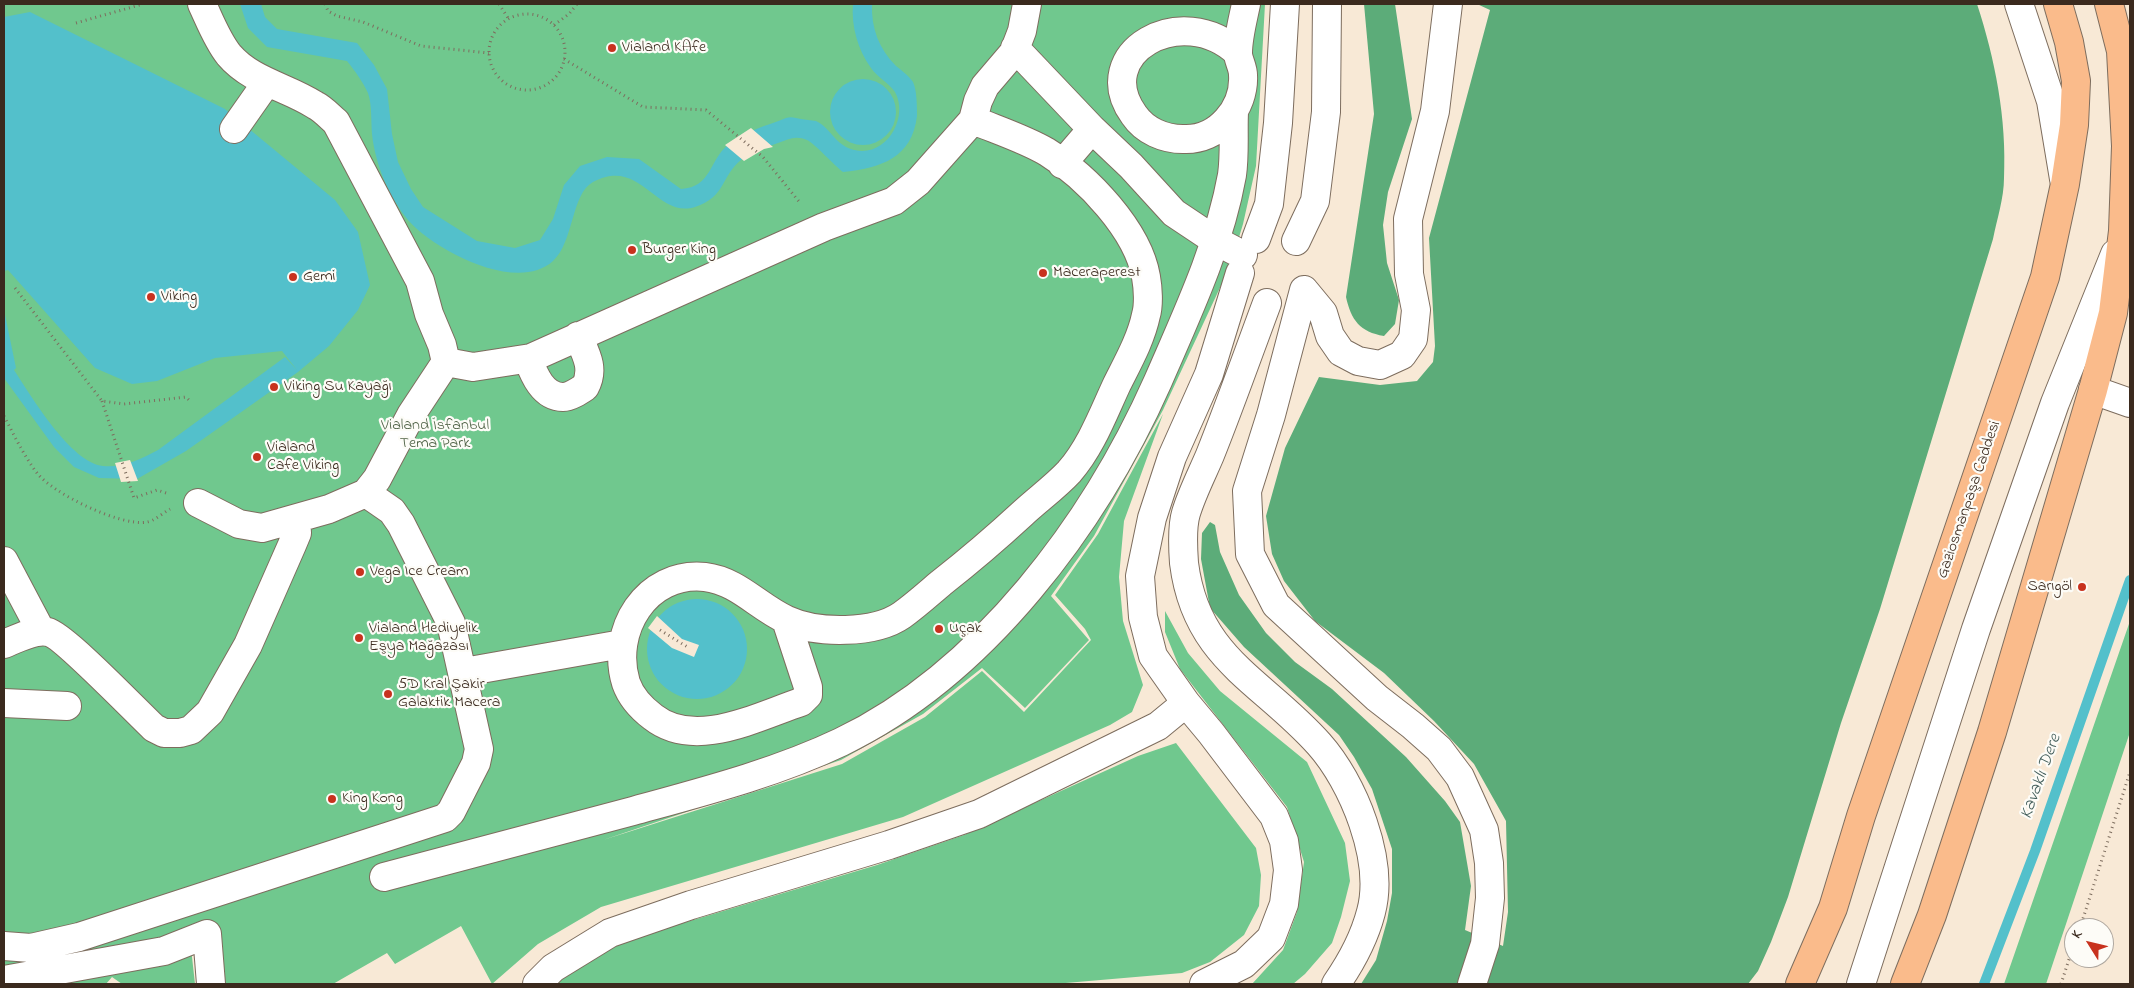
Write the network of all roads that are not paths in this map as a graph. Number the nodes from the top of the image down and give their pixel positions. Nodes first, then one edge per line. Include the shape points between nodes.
1 (202, 4) edge
2 (1027, 4) edge
3 (1246, 4) edge
4 (1285, 4) edge
5 (1328, 4) edge
6 (1448, 4) edge
7 (2019, 4) edge
8 (2058, 4) edge
9 (2109, 4) edge
10 (1015, 48) junction
11 (1238, 54) junction
12 (267, 82) junction
13 (1234, 112) junction
14 (973, 120) junction
15 (234, 129) dead end
16 (1092, 129) junction
17 (1062, 164) junction
18 (2065, 184) junction
19 (2123, 231) junction
20 (1216, 241) junction
21 (1246, 256) junction
22 (1305, 264) junction
23 (1267, 303) junction
24 (578, 336) junction
25 (528, 359) junction
26 (446, 362) junction
27 (2092, 390) junction
28 (2130, 403) edge
29 (366, 492) junction
30 (189, 503) road end
31 (296, 519) junction
32 (4, 561) edge
33 (786, 620) junction
34 (40, 631) junction
35 (4, 644) edge
36 (622, 644) junction
37 (464, 672) junction
38 (4, 703) edge
39 (1186, 703) junction
40 (67, 706) dead end
41 (384, 877) dead end
42 (4, 946) edge
43 (4, 980) edge
44 (1473, 980) edge
45 (1906, 982) edge
46 (211, 984) edge
47 (536, 984) edge
48 (1204, 984) edge
49 (1336, 984) edge
50 (1800, 984) edge
51 (1861, 984) edge

1 - 12 street via 229,54 242,67
2 - 10 street via 1022,32
3 - 11 street
4 - 21 street via 1278,123 1269,204
5 - 22 street via 1326,112
6 - 22 street via 1435,111 1408,219 1409,274 1416,310 1413,338 1402,355 1380,365 1358,361 1340,352 1330,336
7 - 18 street via 2051,101
8 - 18 main road, Gaziosmanpaşa Caddesi via 2076,81 2074,125
9 - 19 main road via 2121,51 2126,146
10 - 14 street via 985,86
10 - 16 street
11 - 13 street via 1244,73
11 - 13 street via 1226,36 1210,24 1190,19 1169,20 1150,27 1135,42 1125,60 1122,79 1125,98 1134,115 1148,129 1166,137 1185,140 1204,136 1221,126
12 - 15 street
12 - 26 street via 315,105 336,122 420,281
13 - 20 street via 1232,172
14 - 17 street via 1046,152
14 - 24 street via 918,182 894,201 824,227
16 - 17 street
16 - 20 street via 1174,213
17 - 33 street via 1098,195 1131,237 1146,277 1147,313 1130,358 1093,435 1069,471 989,544 900,617 860,629 817,630
18 - 50 main road, Gaziosmanpaşa Caddesi via 2045,277 1861,816 1833,908
19 - 27 main road via 2113,313
19 - 51 street via 2055,403 1976,629
20 - 21 street
20 - 41 street via 1140,420 1090,506 1032,586 963,660 908,703 841,742 748,777
21 - 22 street via 1267,234 1279,233
21 - 23 street via 1248,292
21 - 39 street via 1209,374 1172,456 1152,518 1140,576 1143,617 1154,656
22 - 23 street via 1296,298 1285,303
22 - 44 street via 1271,415 1247,491 1250,554 1276,605 1377,698 1439,749 1460,777 1484,830 1489,863 1486,944
23 - 49 street via 1186,514 1184,561 1192,604 1217,648 1318,742 1333,760 1364,821 1374,867 1372,910 1356,956
24 - 25 street
24 - 25 street via 590,373 585,387 574,394 565,398 543,388
25 - 26 street via 473,367
26 - 29 street via 411,415 377,479
27 - 28 street
27 - 45 main road via 1992,732 1932,915
29 - 31 street via 351,501
29 - 37 street via 392,511 401,524 451,623
30 - 31 street via 239,524 262,528
31 - 34 street via 297,532 248,645 210,712 191,730 164,733 154,728 70,648 50,632
32 - 34 street
33 - 36 street via 729,583 703,577 676,580 652,593 633,612
33 - 36 street via 808,695 801,702 709,732 684,732 661,724 642,708 628,688 621,664
34 - 35 street
36 - 37 street
37 - 42 street via 479,749 469,778 445,818 80,937 31,948
38 - 40 street
39 - 47 street via 1158,726 979,814 610,933 553,968
39 - 48 street via 1274,816 1284,841 1288,870 1284,904 1271,938 1244,964
43 - 46 street via 164,951 207,934

